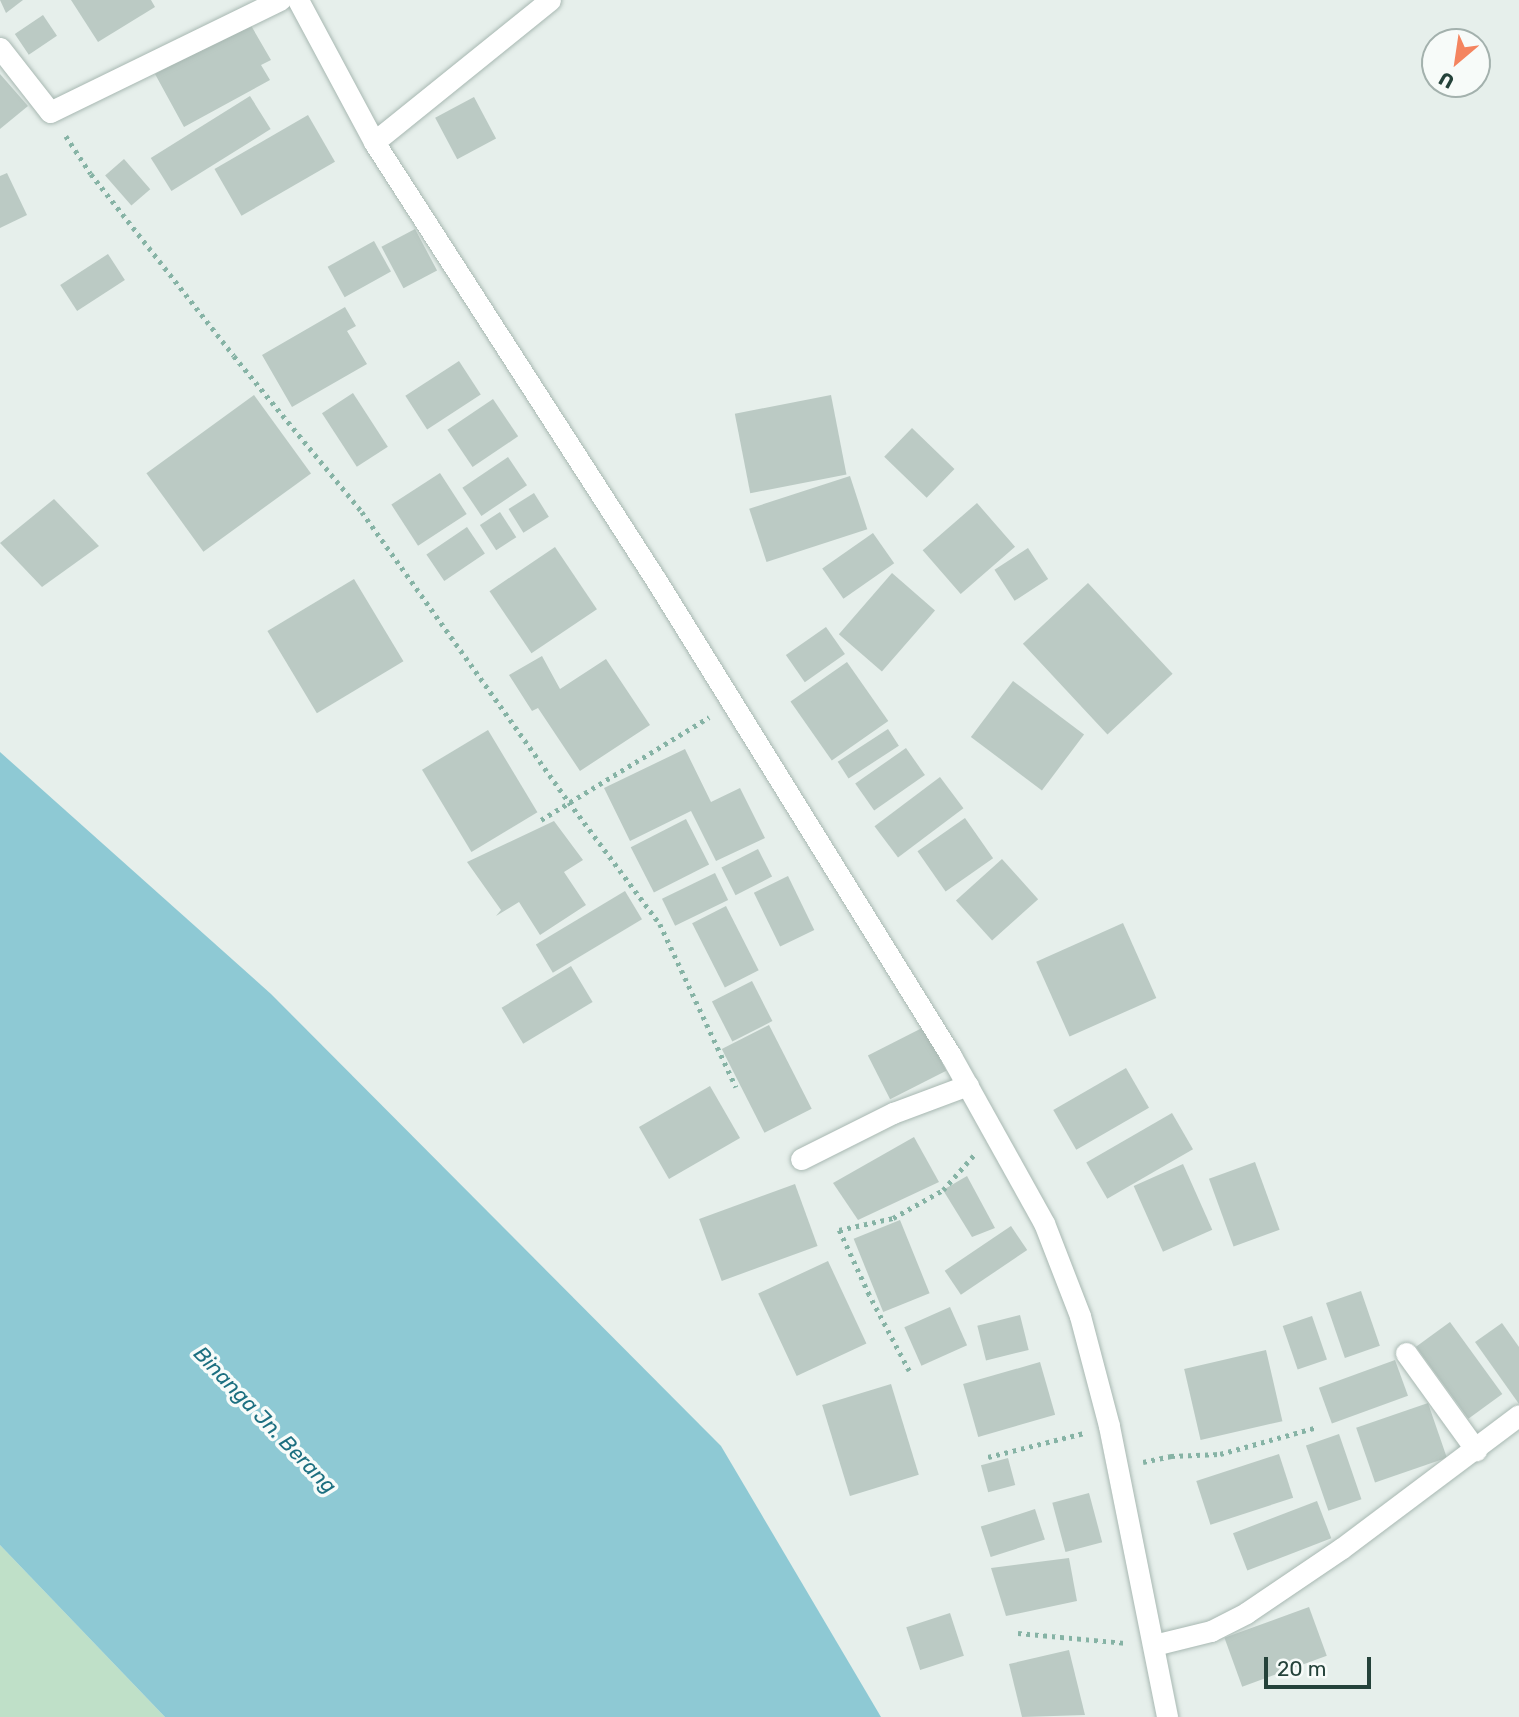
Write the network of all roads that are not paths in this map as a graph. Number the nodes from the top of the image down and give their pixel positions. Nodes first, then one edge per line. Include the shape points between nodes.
1 (280, 0) edge
2 (298, 0) edge
3 (550, 0) edge
4 (0, 48) edge
5 (374, 142) junction
6 (968, 1085) junction
7 (801, 1159) dead end
8 (1406, 1353) dead end
9 (1519, 1415) edge
10 (1476, 1450) junction
11 (1160, 1644) junction
12 (1167, 1717) edge

1 - 4 main road via 50,112
2 - 5 main road
3 - 5 main road
5 - 6 main road via 656,580
6 - 7 main road via 893,1113
6 - 11 main road via 1044,1223 1068,1278 1109,1426
8 - 10 main road
9 - 10 main road
10 - 11 main road via 1246,1613 1211,1630
11 - 12 main road

